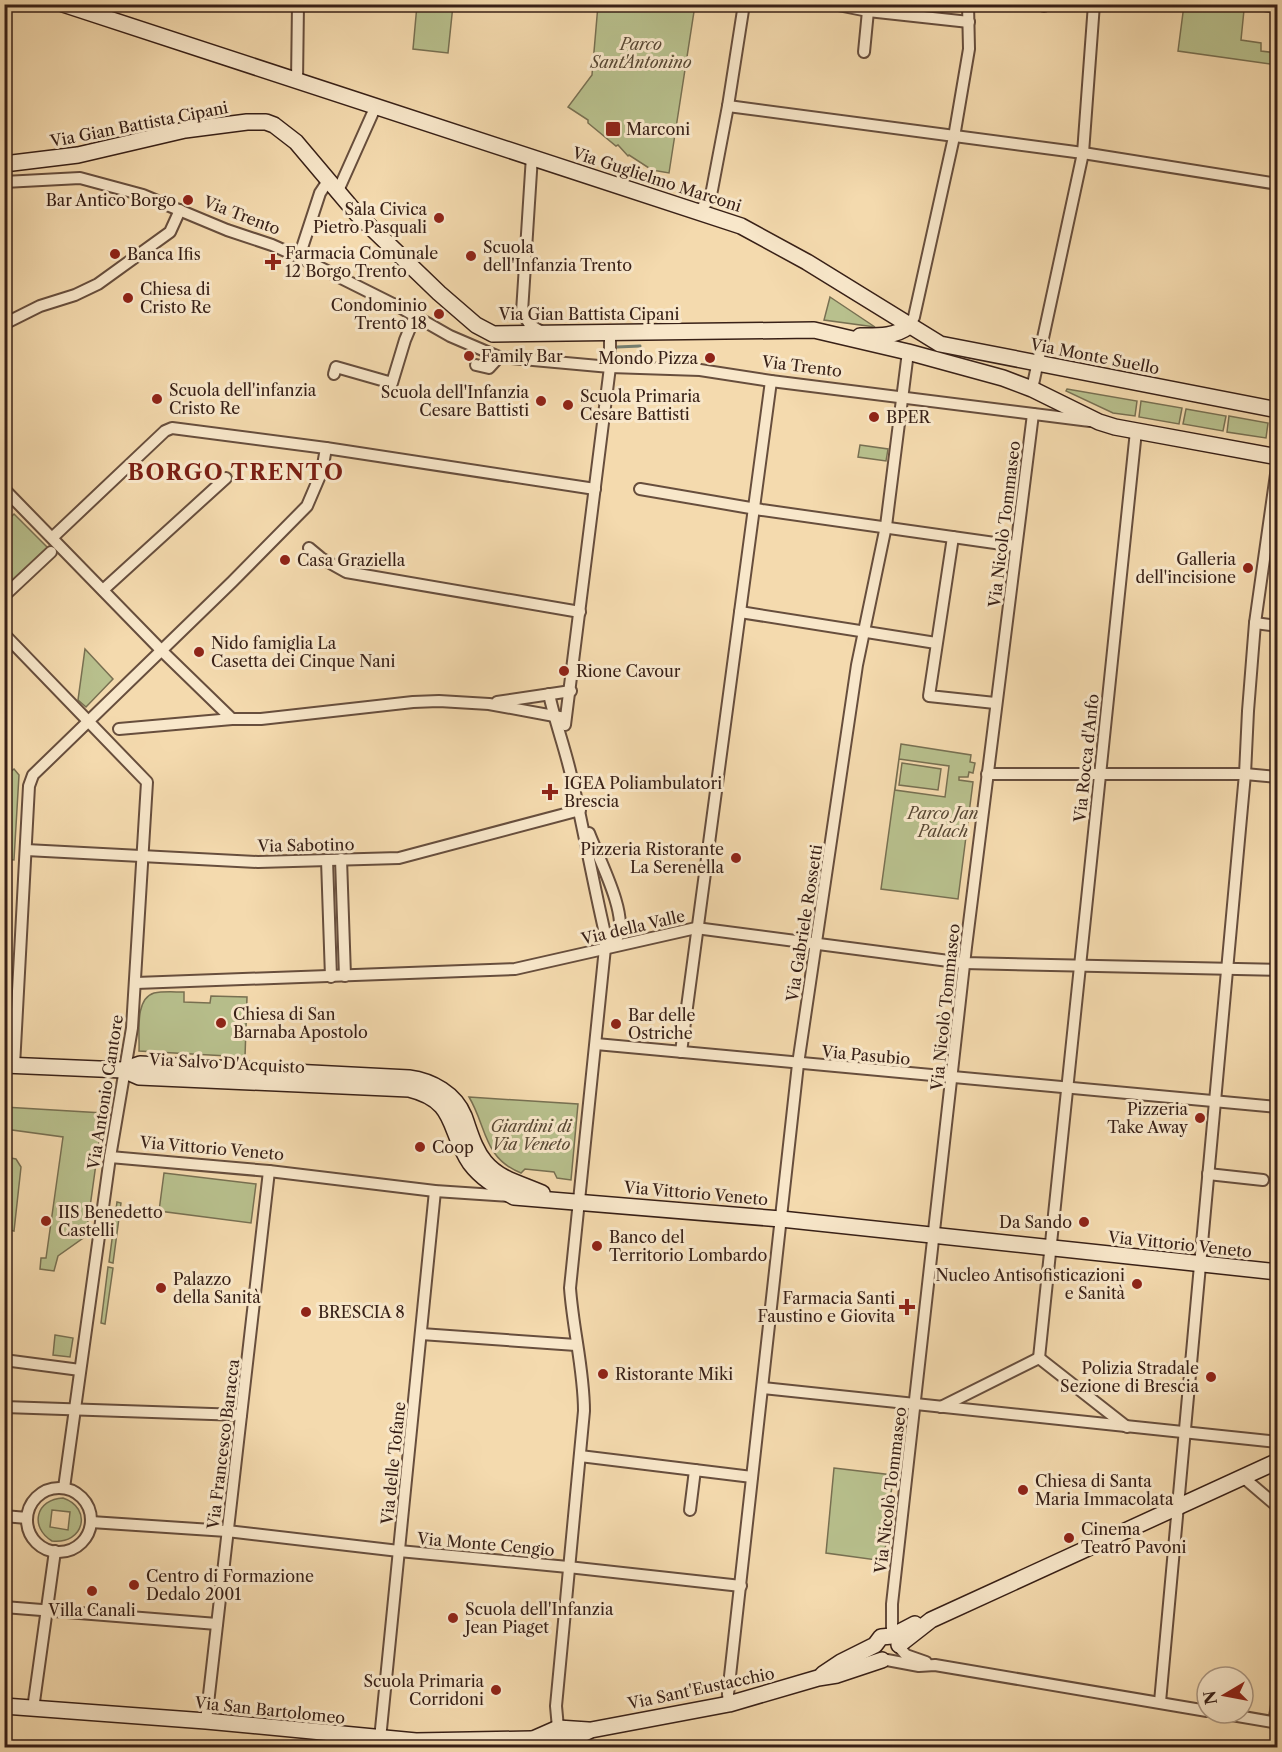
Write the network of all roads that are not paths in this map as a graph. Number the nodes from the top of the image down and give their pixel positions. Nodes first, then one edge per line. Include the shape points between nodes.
1 (63, 4) edge
2 (298, 4) edge
3 (744, 4) edge
4 (833, 4) edge
5 (968, 4) edge
6 (1094, 4) edge
7 (1257, 4) edge
8 (1278, 7) edge
9 (868, 10) junction
10 (907, 10) edge
11 (969, 22) junction
12 (864, 52) dead end
13 (297, 82) junction
14 (728, 106) junction
15 (375, 108) junction
16 (954, 137) junction
17 (1083, 153) junction
18 (532, 156) junction
19 (44, 160) junction
20 (4, 164) edge
21 (47, 179) junction
22 (4, 182) edge
23 (1278, 184) edge
24 (333, 187) junction
25 (180, 210) junction
26 (699, 211) junction
27 (299, 257) junction
28 (415, 316) junction
29 (4, 324) edge
30 (909, 326) junction
31 (610, 332) junction
32 (542, 333) junction
33 (841, 336) junction
34 (940, 344) junction
35 (908, 352) junction
36 (499, 357) junction
37 (1038, 363) junction
38 (476, 365) dead end
39 (610, 367) junction
40 (334, 369) dead end
41 (771, 381) junction
42 (1032, 389) junction
43 (901, 397) junction
44 (1278, 410) edge
45 (1033, 414) junction
46 (1099, 422) junction
47 (1136, 431) junction
48 (326, 448) junction
49 (1278, 458) edge
50 (226, 478) dead end
51 (4, 489) edge
52 (595, 489) junction
53 (640, 489) dead end
54 (754, 508) junction
55 (886, 526) junction
56 (54, 537) junction
57 (953, 537) junction
58 (1016, 546) junction
59 (309, 548) dead end
60 (51, 552) dead end
61 (104, 590) junction
62 (4, 596) edge
63 (580, 612) junction
64 (740, 612) junction
65 (1255, 623) junction
66 (1278, 626) edge
67 (864, 632) junction
68 (4, 634) edge
69 (936, 643) junction
70 (162, 651) junction
71 (571, 690) junction
72 (549, 694) junction
73 (996, 703) junction
74 (489, 704) junction
75 (560, 717) junction
76 (232, 719) junction
77 (88, 721) junction
78 (119, 729) dead end
79 (987, 774) junction
80 (1245, 774) junction
81 (1099, 775) junction
82 (1278, 777) edge
83 (580, 810) junction
84 (26, 850) junction
85 (142, 855) junction
86 (341, 859) junction
87 (327, 860) junction
88 (696, 928) junction
89 (816, 943) junction
90 (605, 948) junction
91 (964, 963) junction
92 (1081, 965) junction
93 (1227, 968) junction
94 (1278, 970) edge
95 (330, 976) junction
96 (345, 976) junction
97 (136, 983) junction
98 (596, 1044) junction
99 (681, 1052) junction
100 (798, 1064) junction
101 (9, 1066) edge
102 (123, 1070) junction
103 (952, 1077) junction
104 (1068, 1088) junction
105 (1215, 1100) junction
106 (1278, 1107) edge
107 (110, 1157) junction
108 (269, 1171) junction
109 (1208, 1174) junction
110 (1263, 1180) dead end
111 (435, 1191) junction
112 (514, 1197) junction
113 (555, 1199) junction
114 (579, 1201) junction
115 (781, 1219) junction
116 (934, 1235) junction
117 (1051, 1248) junction
118 (1200, 1264) junction
119 (1278, 1272) edge
120 (421, 1334) junction
121 (576, 1345) junction
122 (1039, 1358) junction
123 (4, 1360) edge
124 (80, 1370) junction
125 (763, 1388) junction
126 (915, 1404) junction
127 (4, 1407) edge
128 (941, 1407) junction
129 (75, 1409) junction
130 (241, 1415) junction
131 (1127, 1427) junction
132 (1184, 1431) junction
133 (1278, 1442) edge
134 (580, 1456) junction
135 (1278, 1461) edge
136 (695, 1470) junction
137 (752, 1477) junction
138 (1244, 1478) junction
139 (64, 1488) junction
140 (1178, 1507) junction
141 (1278, 1507) edge
142 (690, 1510) dead end
143 (4, 1516) edge
144 (27, 1518) junction
145 (91, 1522) junction
146 (228, 1531) junction
147 (55, 1551) junction
148 (399, 1551) junction
149 (568, 1567) junction
150 (741, 1586) junction
151 (4, 1607) edge
152 (48, 1610) junction
153 (216, 1624) junction
154 (889, 1642) junction
155 (885, 1660) junction
156 (935, 1665) junction
157 (818, 1678) junction
158 (1278, 1699) edge
159 (1160, 1702) junction
160 (729, 1704) junction
161 (4, 1706) edge
162 (33, 1709) junction
163 (1195, 1709) edge
164 (1255, 1719) edge
165 (206, 1721) junction
166 (1276, 1723) edge
167 (380, 1739) junction
168 (559, 1741) edge

1 - 13 street, Via Guglielmo Marconi
2 - 13 street
3 - 14 street
4 - 9 street
5 - 11 street
6 - 17 street
7 - 8 street
9 - 10 street
9 - 12 street
10 - 11 street
11 - 16 street via 969,49
13 - 15 street, Via Guglielmo Marconi
14 - 16 street
14 - 26 street via 712,190
15 - 18 street, Via Guglielmo Marconi
15 - 24 street
16 - 17 street
16 - 30 street
17 - 23 street
17 - 37 street
18 - 26 street, Via Guglielmo Marconi
18 - 32 street via 522,312 530,325
19 - 20 street, Via Gian Battista Cipani
19 - 21 street
19 - 24 street, Via Gian Battista Cipani via 186,130 266,122 286,132
21 - 22 street, Via Trento
21 - 25 street, Via Trento via 80,178 143,195
24 - 27 street via 320,193
24 - 32 street, Via Gian Battista Cipani via 476,325 494,334
25 - 27 street, Via Trento
25 - 29 street via 170,232 98,284
26 - 30 street, Via Guglielmo Marconi via 741,226 807,262
27 - 28 street, Via Trento
28 - 36 street, Via Trento
28 - 40 street via 392,383
30 - 33 street via 888,335
30 - 34 street, Via Monte Suello
31 - 32 street, Via Gian Battista Cipani
31 - 33 street, Via Gian Battista Cipani via 801,329
31 - 39 street
33 - 35 street, Via Gian Battista Cipani
34 - 35 street via 910,348
34 - 37 street, Via Monte Suello
35 - 42 street
35 - 43 street, Via Gabriele Rossetti
36 - 38 street, Via Trento via 489,368
36 - 39 street, Via Trento
37 - 42 street
37 - 44 street, Via Monte Suello
39 - 41 street, Via Trento via 678,368
39 - 52 street
41 - 43 street, Via Trento
41 - 54 street
42 - 46 street, Via Trento
43 - 45 street, Via Trento
43 - 55 street, Via Gabriele Rossetti
45 - 46 street, Via Trento
45 - 58 street, Via Nicolò Tommaseo
46 - 47 street, Via Trento
47 - 49 street, Via Trento
47 - 81 street, Via Rocca d'Anfo
48 - 52 street
48 - 56 street via 172,428
48 - 70 street via 322,471 307,506
49 - 65 street
50 - 61 street
51 - 56 street
52 - 63 street
53 - 54 street
54 - 55 street
54 - 64 street
55 - 57 street
55 - 67 street, Via Gabriele Rossetti
56 - 61 street
57 - 58 street
57 - 69 street
58 - 73 street, Via Nicolò Tommaseo
59 - 63 street via 346,572
60 - 62 street
61 - 70 street
63 - 71 street
64 - 67 street
64 - 88 street
65 - 66 street
65 - 80 street
67 - 69 street
67 - 89 street, Via Gabriele Rossetti
68 - 77 street, Via Antonio Cantore
69 - 73 street via 929,696
70 - 76 street
70 - 77 street
71 - 72 street
71 - 75 street
72 - 74 street
72 - 75 street
73 - 79 street, Via Nicolò Tommaseo
74 - 75 street
74 - 76 street via 413,702
75 - 83 street
76 - 78 street
77 - 84 street via 33,775
77 - 85 street, Via Antonio Cantore via 147,782
79 - 81 street
79 - 91 street, Via Nicolò Tommaseo
80 - 81 street
80 - 82 street
80 - 93 street
81 - 92 street, Via Rocca d'Anfo
83 - 86 street, Via Sabotino via 399,858
83 - 90 street
83 - 90 street via 620,915 617,937
84 - 85 street, Via Sabotino
84 - 101 street
85 - 87 street, Via Sabotino
85 - 97 street, Via Antonio Cantore
86 - 87 street, Via Sabotino
86 - 96 street
87 - 95 street
88 - 89 street, Via della Valle
88 - 90 street, Via della Valle
88 - 99 street
89 - 91 street, Via della Valle
89 - 100 street, Via Gabriele Rossetti
90 - 96 street, Via della Valle via 515,969
90 - 98 street
91 - 92 street, Via della Valle
91 - 103 street, Via Nicolò Tommaseo
92 - 93 street, Via della Valle
92 - 104 street, Via Rocca d'Anfo
93 - 94 street, Via della Valle
93 - 105 street
95 - 96 street, Via della Valle
95 - 97 street, Via della Valle
97 - 102 street, Via Antonio Cantore
98 - 99 street, Via Pasubio
98 - 114 street
99 - 100 street, Via Pasubio
100 - 103 street, Via Pasubio
100 - 115 street, Via Gabriele Rossetti
101 - 102 street
102 - 107 street, Via Antonio Cantore
102 - 112 street, Via Salvo D'Acquisto via 139,1077 424,1092 446,1110 464,1153 479,1174
102 - 113 street, Via Salvo D'Acquisto via 140,1064 426,1082 450,1096 458,1106 478,1153 494,1171
103 - 104 street, Via Pasubio
103 - 116 street, Via Nicolò Tommaseo
104 - 105 street, Via Pasubio
104 - 117 street, Via Rocca d'Anfo
105 - 106 street, Via Pasubio
105 - 109 street
107 - 108 street, Via Vittorio Veneto
107 - 124 street, Via Antonio Cantore
108 - 111 street, Via Vittorio Veneto
108 - 130 street, Via Francesco Baracca
109 - 110 street
109 - 118 street
111 - 112 street, Via Vittorio Veneto
111 - 120 street, Via delle Tofane
112 - 113 street, Via Vittorio Veneto
113 - 114 street, Via Vittorio Veneto
114 - 115 street, Via Vittorio Veneto
114 - 121 street via 570,1288
115 - 116 street, Via Vittorio Veneto
115 - 125 street, Via Gabriele Rossetti
116 - 117 street, Via Vittorio Veneto
116 - 126 street, Via Nicolò Tommaseo
117 - 118 street, Via Vittorio Veneto
117 - 122 street, Via Rocca d'Anfo
118 - 119 street, Via Vittorio Veneto
118 - 132 street
120 - 121 street
120 - 148 street, Via delle Tofane
121 - 134 street via 584,1393
122 - 128 street
122 - 131 street
123 - 124 street
124 - 129 street, Via Antonio Cantore
125 - 126 street
125 - 137 street, Via Gabriele Rossetti
126 - 128 street
126 - 154 street, Via Nicolò Tommaseo
127 - 129 street
128 - 131 street
129 - 130 street
129 - 139 street, Via Antonio Cantore
130 - 146 street, Via Francesco Baracca
131 - 132 street
132 - 133 street
132 - 140 street
134 - 136 street
134 - 149 street
135 - 138 street, Via Sant'Eustacchio
136 - 137 street
136 - 142 street
137 - 150 street, Via Gabriele Rossetti
138 - 140 street, Via Sant'Eustacchio
138 - 141 street
139 - 144 street via 54,1488 36,1498
139 - 145 street via 86,1502
140 - 154 street, Via Sant'Eustacchio via 931,1620 911,1625
140 - 159 street
143 - 144 street
144 - 147 street via 38,1544
145 - 146 street, Via Monte Cengio
145 - 147 street via 79,1545
146 - 148 street, Via Monte Cengio
146 - 153 street, Via Francesco Baracca
147 - 152 street
148 - 149 street, Via Monte Cengio
148 - 167 street, Via delle Tofane
149 - 150 street, Via Monte Cengio
149 - 168 street via 556,1706
150 - 160 street, Via Gabriele Rossetti
151 - 152 street
152 - 153 street
152 - 162 street
153 - 165 street, Via Francesco Baracca
154 - 155 street via 875,1652
154 - 156 street via 906,1655
154 - 157 street, Via Sant'Eustacchio via 836,1665
155 - 156 street
155 - 157 street, Via Sant'Eustacchio
156 - 159 street
157 - 160 street, Via Sant'Eustacchio
158 - 166 street
159 - 163 street
160 - 168 street, Via Sant'Eustacchio via 591,1730
161 - 162 street, Via San Bartolomeo
162 - 165 street, Via San Bartolomeo
164 - 166 street
165 - 167 street, Via San Bartolomeo
167 - 168 street, Via San Bartolomeo

